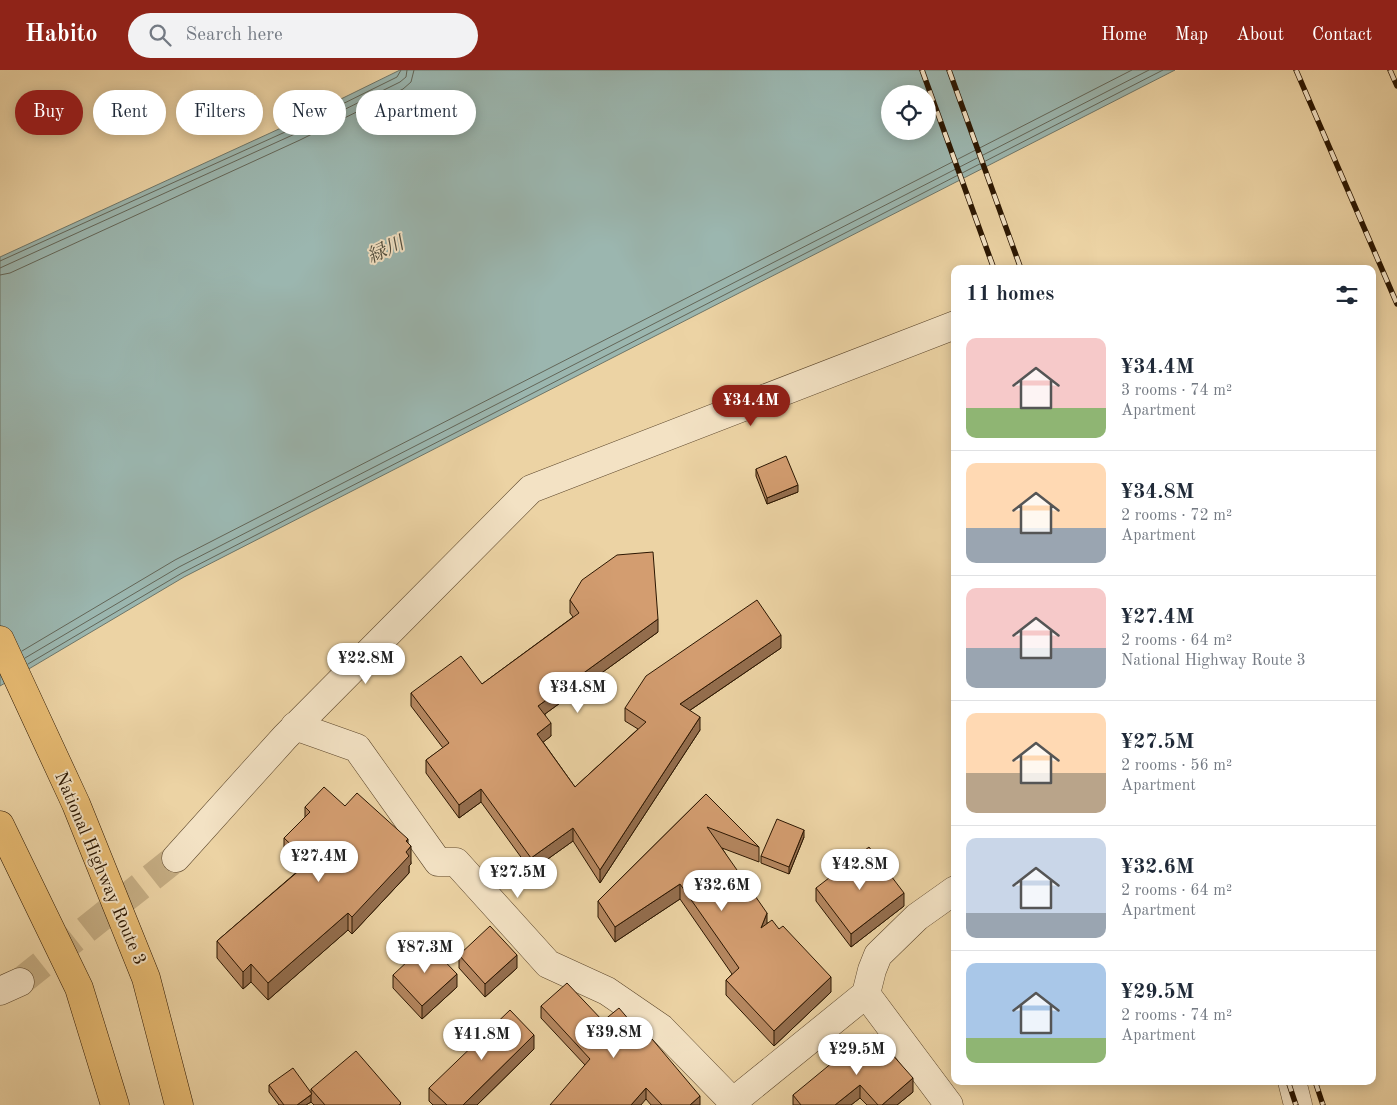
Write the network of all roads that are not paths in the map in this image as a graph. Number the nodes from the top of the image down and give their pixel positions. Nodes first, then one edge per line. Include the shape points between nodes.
1 (951, 327) edge
2 (0, 640) edge
3 (295, 726) junction
4 (0, 824) edge
5 (176, 858) tunnel mouth
6 (951, 893) edge
7 (866, 994) junction
8 (1293, 1085) edge
9 (735, 1103) edge
10 (115, 1105) edge
11 (179, 1105) edge
12 (949, 1105) edge
13 (1298, 1105) edge

1 - 3 street via 531,489
2 - 11 highway, National Highway Route 3 via 76,804 146,978
3 - 5 street
3 - 9 street via 357,748 438,862 456,862 548,964 607,991 661,1028
4 - 10 highway via 79,988
6 - 7 street via 917,917 878,955
7 - 9 street
7 - 12 street
8 - 13 street

